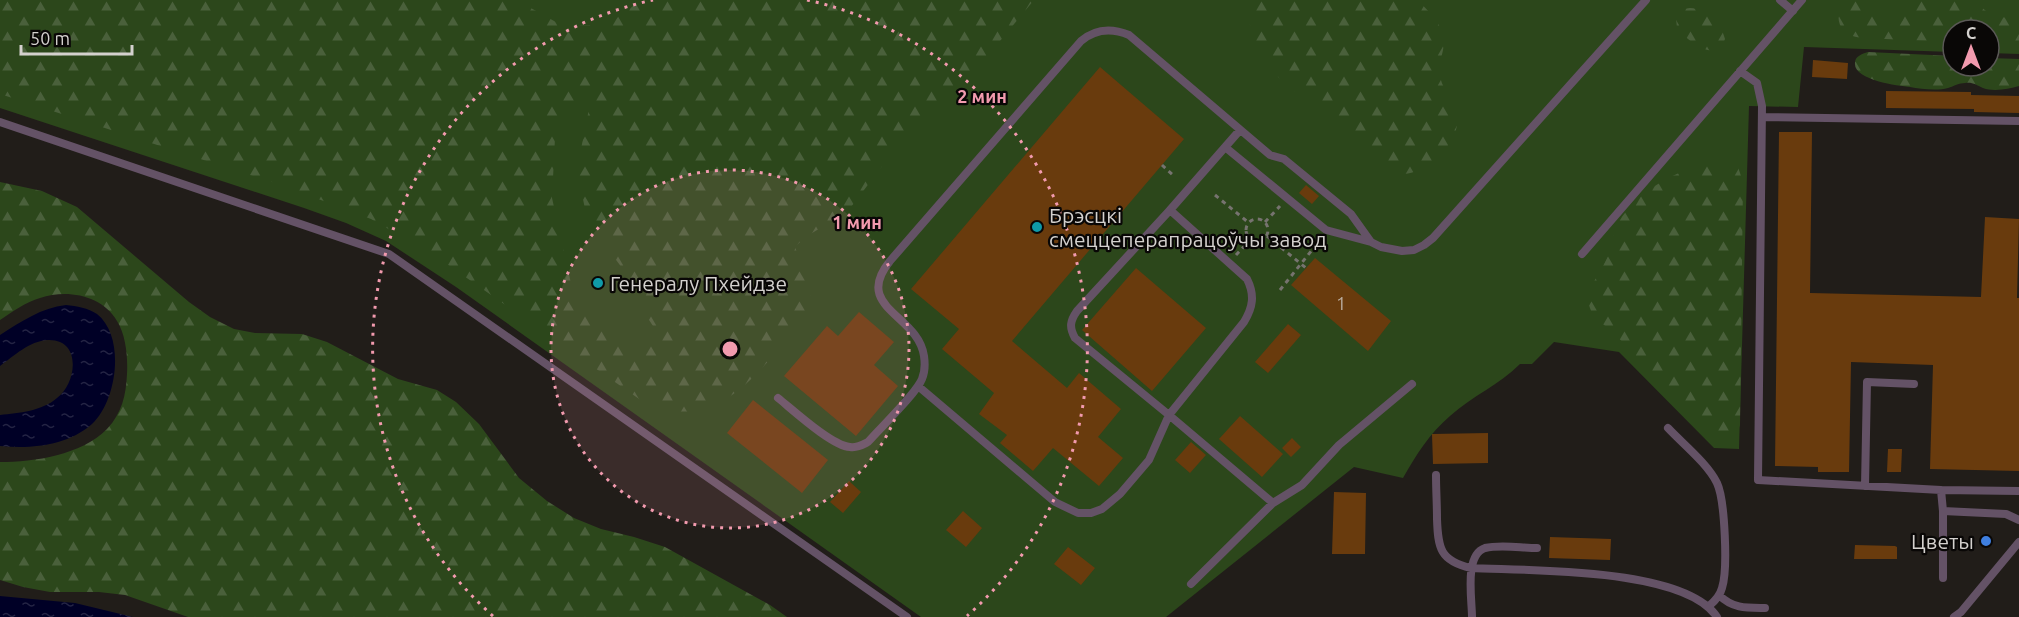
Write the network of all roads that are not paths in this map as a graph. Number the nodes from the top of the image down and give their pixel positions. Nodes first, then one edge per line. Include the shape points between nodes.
1 (1646, 0) edge
2 (1780, 0) edge
3 (1802, 0) edge
4 (1793, 11) junction
5 (1740, 71) junction
6 (1762, 117) junction
7 (2019, 121) edge
8 (0, 122) edge
9 (1240, 130) junction
10 (1226, 147) junction
11 (1170, 210) junction
12 (1371, 242) junction
13 (1582, 255) dead end
14 (1412, 384) dead end
15 (1914, 384) dead end
16 (918, 386) junction
17 (778, 398) dead end
18 (1169, 415) junction
19 (1668, 428) dead end
20 (1436, 475) dead end
21 (1864, 486) junction
22 (1941, 490) junction
23 (2019, 491) edge
24 (1273, 503) junction
25 (1943, 511) junction
26 (2019, 520) edge
27 (2019, 542) edge
28 (1537, 548) dead end
29 (1471, 568) junction
30 (1943, 578) dead end
31 (1191, 584) dead end
32 (1719, 596) junction
33 (1709, 606) junction
34 (1765, 608) dead end
35 (1958, 615) edge
36 (907, 617) edge
37 (1472, 617) edge
38 (1717, 617) edge

1 - 12 lane via 1433,238 1402,251
2 - 4 lane
3 - 4 lane
4 - 5 lane
5 - 6 lane via 1757,83
5 - 13 lane
6 - 7 lane
6 - 21 lane via 1758,480
8 - 36 lane via 389,254
9 - 10 lane
9 - 12 lane via 1270,155 1284,159 1351,214
9 - 16 lane via 1129,35 1103,30 1087,36 879,277 882,303 912,330 923,349 925,370
10 - 11 lane
10 - 12 lane via 1326,230
11 - 18 lane via 1247,279 1253,300 1244,322
11 - 18 lane via 1077,311 1070,329 1075,338
14 - 24 lane via 1340,445 1302,485
15 - 21 lane via 1867,382
16 - 17 lane via 868,442 849,447 831,440
16 - 18 lane via 1055,502 1078,513 1102,509 1120,494 1149,460
18 - 24 lane
19 - 32 lane via 1710,472 1722,497 1724,578
20 - 29 lane via 1440,549 1458,565
21 - 22 lane
22 - 23 lane
22 - 25 lane
24 - 31 lane
25 - 26 lane via 2006,514
25 - 30 lane
27 - 35 lane
28 - 29 lane via 1486,548 1475,556
29 - 33 lane via 1626,577 1685,593
29 - 37 lane
32 - 33 lane
32 - 34 lane via 1737,607
33 - 38 lane

